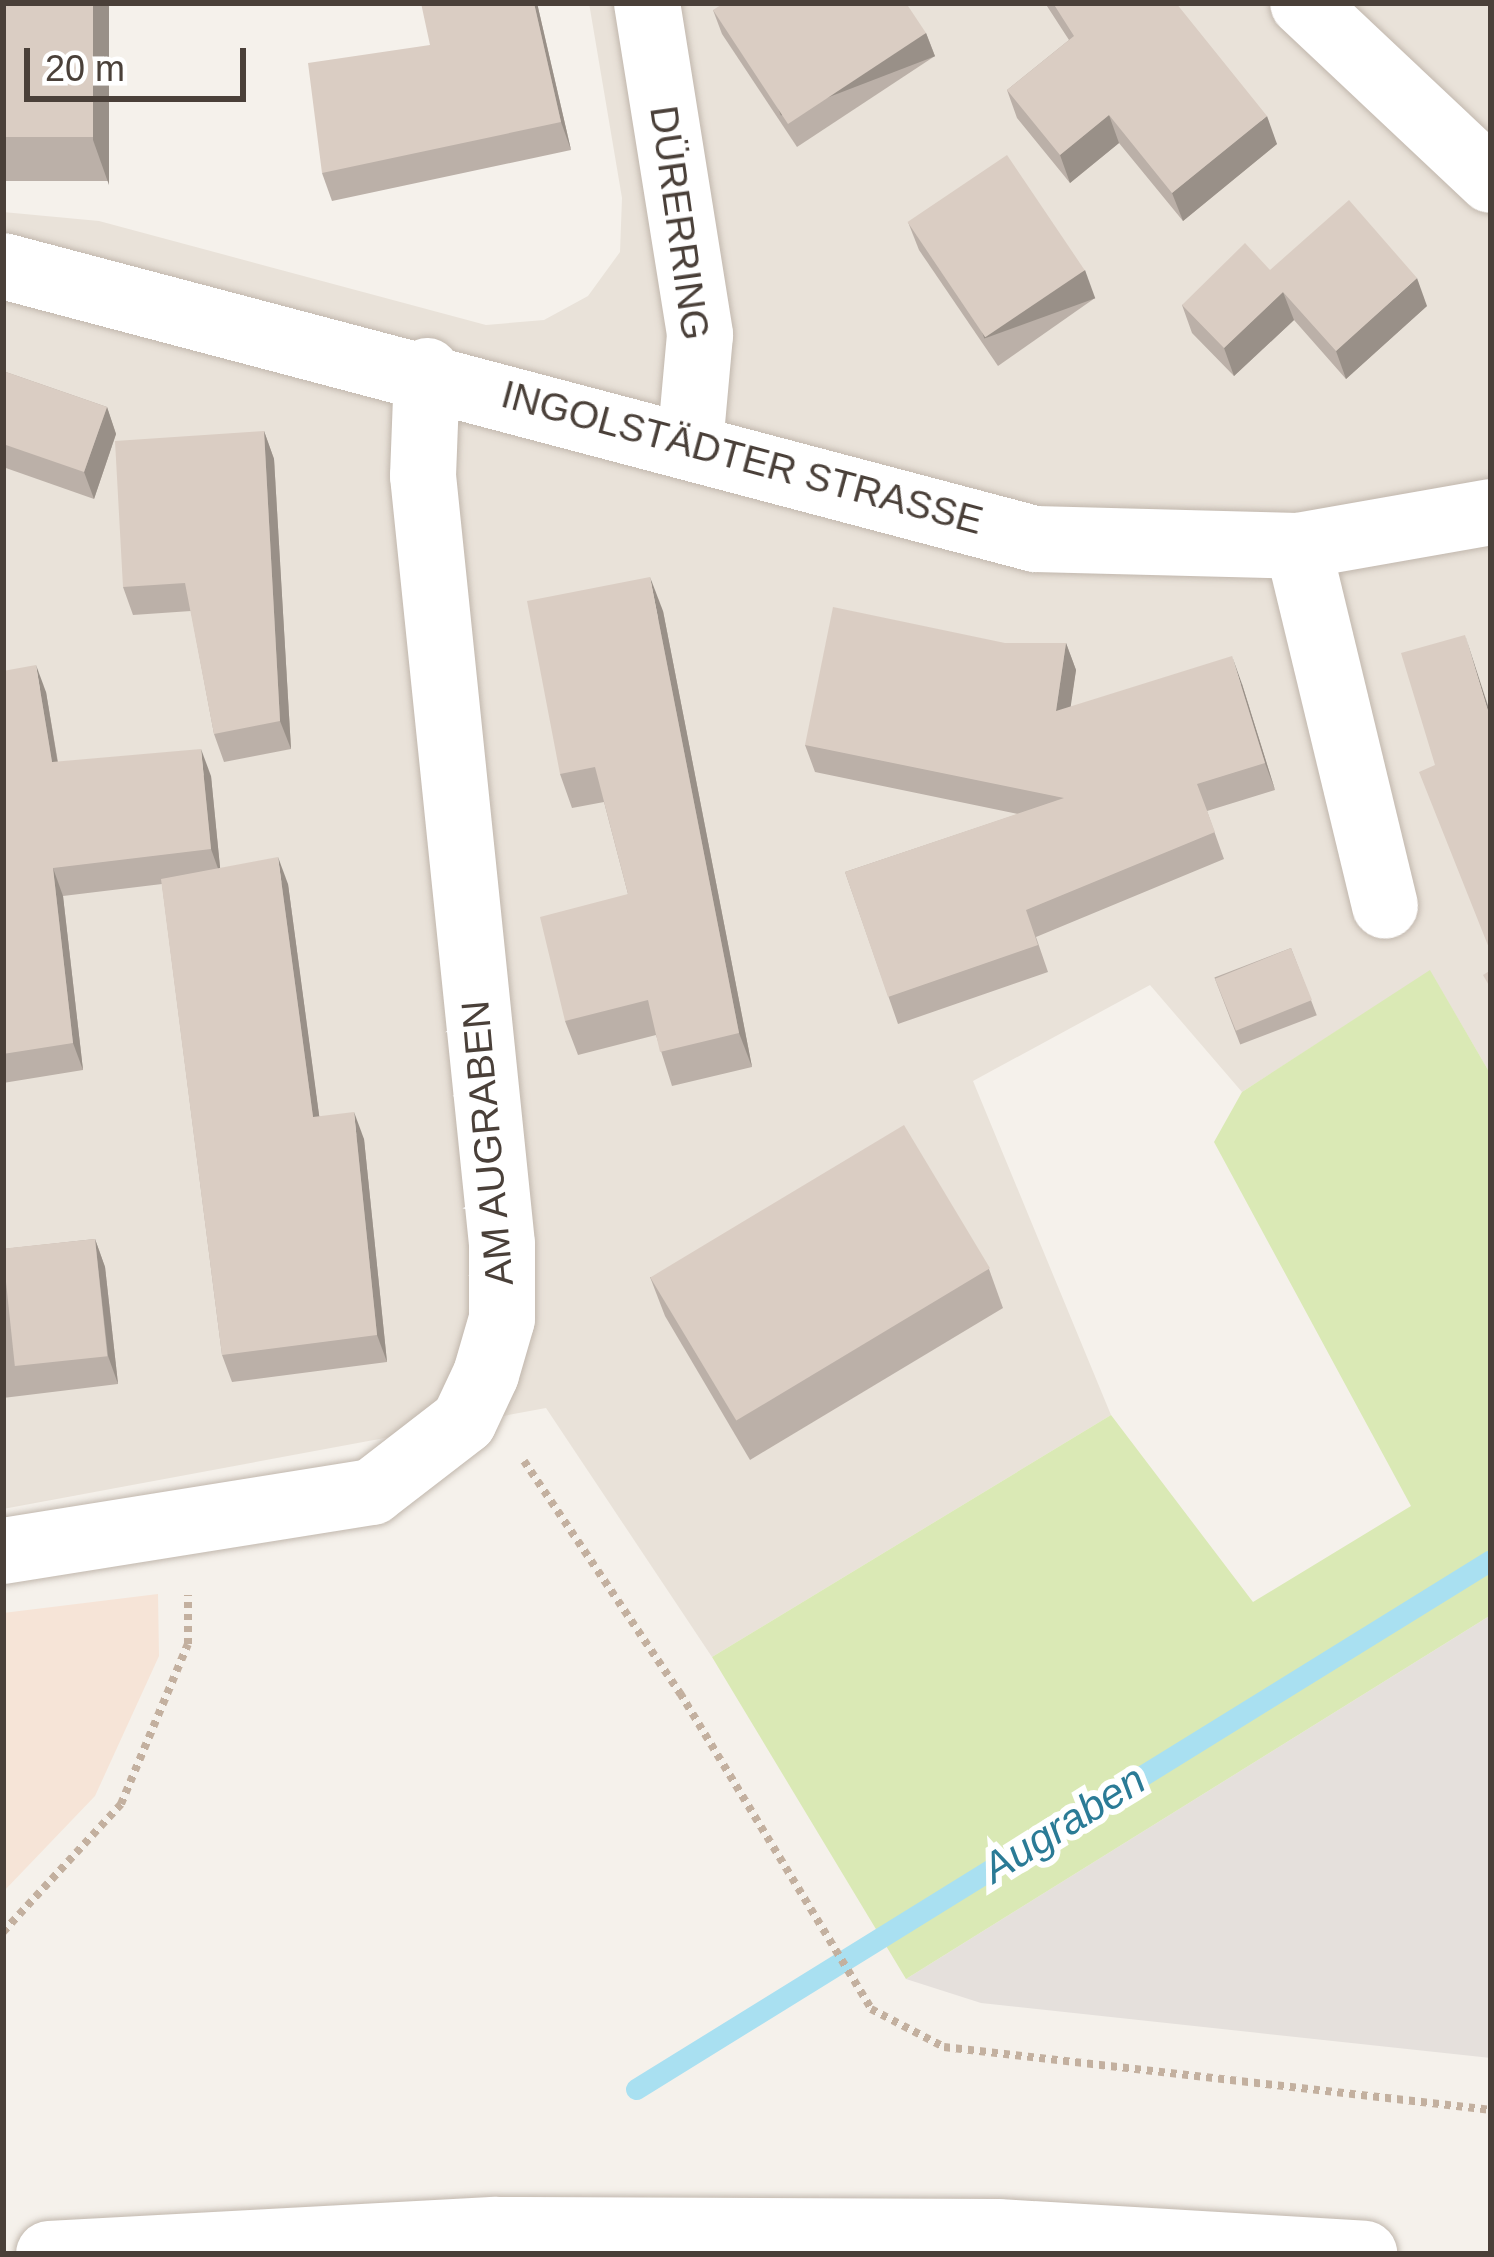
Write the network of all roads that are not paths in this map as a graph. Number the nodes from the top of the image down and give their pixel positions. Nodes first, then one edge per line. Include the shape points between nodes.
1 (647, 3) edge
2 (1303, 3) edge
3 (1491, 180) edge
4 (3, 266) edge
5 (427, 371) junction
6 (690, 444) junction
7 (1491, 512) edge
8 (1298, 546) junction
9 (1385, 906) dead end
10 (3, 1551) edge
11 (998, 2243) edge
12 (49, 2254) edge
13 (1364, 2254) edge

1 - 6 street, DÜRERRING via 700,335
2 - 3 street
4 - 5 street, INGOLSTÄDTER STRASSE
5 - 6 street, INGOLSTÄDTER STRASSE
5 - 10 street, AM AUGRABEN via 423,476 502,1244 502,1319 464,1421 372,1492
6 - 8 street, INGOLSTÄDTER STRASSE via 1035,538
7 - 8 street, INGOLSTÄDTER STRASSE
8 - 9 street
11 - 12 street via 496,2230
11 - 13 street

